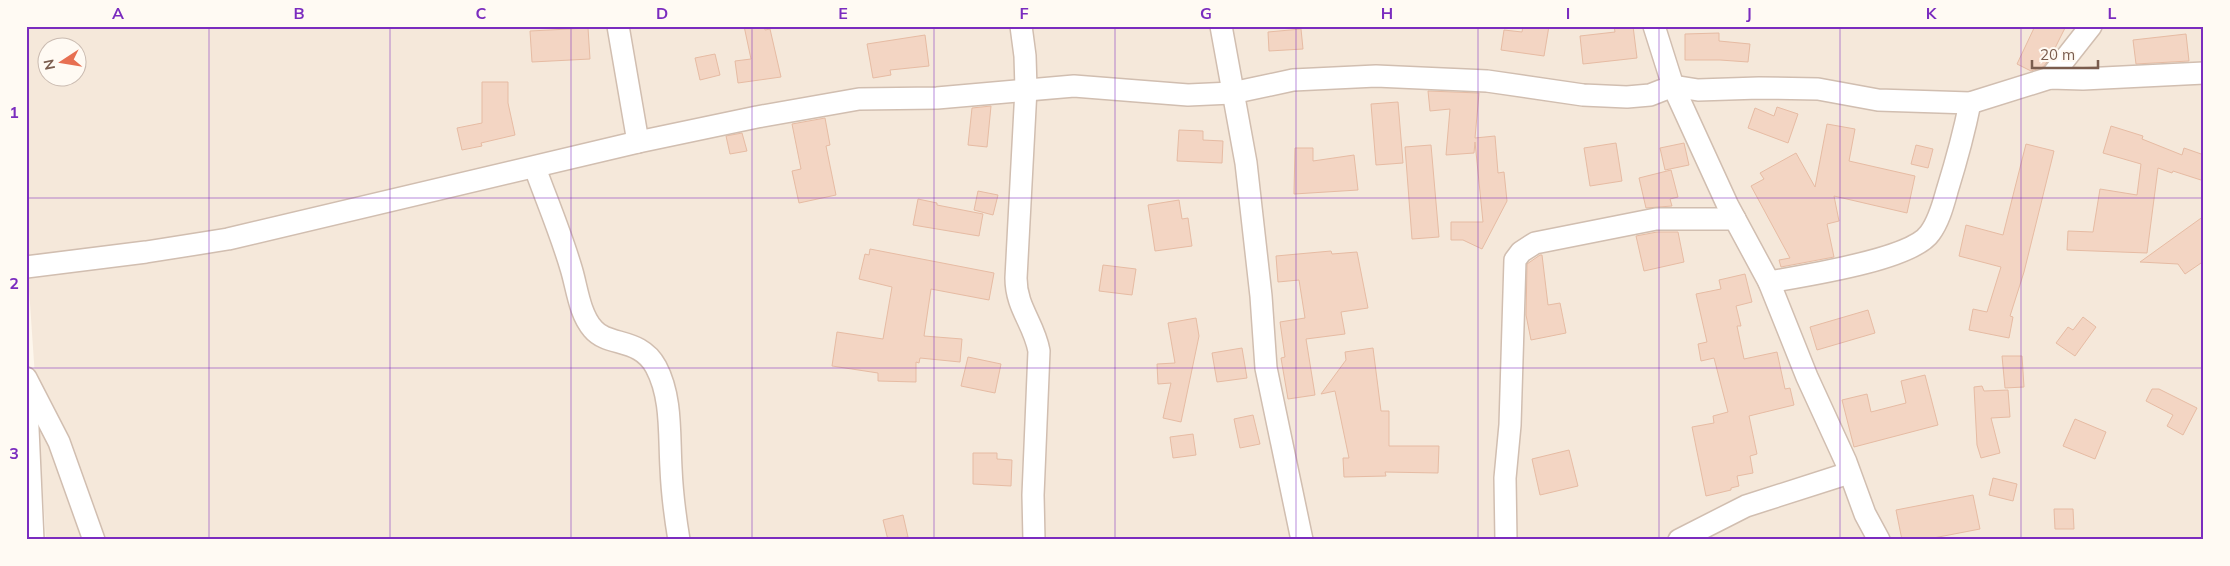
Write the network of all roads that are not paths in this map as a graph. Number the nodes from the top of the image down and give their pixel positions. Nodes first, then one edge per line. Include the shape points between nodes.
1 (618, 26) edge
2 (1021, 26) edge
3 (1221, 26) edge
4 (1654, 26) edge
5 (2091, 26) edge
6 (2204, 73) edge
7 (2050, 78) junction
8 (1673, 86) junction
9 (1026, 89) junction
10 (1232, 93) junction
11 (1970, 103) junction
12 (638, 142) junction
13 (535, 168) junction
14 (1735, 219) junction
15 (26, 267) edge
16 (1769, 282) junction
17 (26, 380) edge
18 (1849, 472) junction
19 (33, 540) edge
20 (94, 540) edge
21 (679, 540) edge
22 (1034, 540) edge
23 (1302, 540) edge
24 (1506, 540) edge
25 (1679, 540) edge
26 (1879, 540) edge

1 - 12 street
2 - 9 street
3 - 10 street
4 - 8 street
5 - 7 street
6 - 7 street
7 - 11 street
8 - 10 street via 1650,95 1627,97 1583,95 1488,81 1376,76 1293,80
8 - 11 street via 1698,90 1818,89 1878,100
8 - 14 street
9 - 10 street via 1074,86 1188,95
9 - 12 street via 937,98 859,99
9 - 22 street via 1016,278 1018,302 1036,337 1039,351 1032,495
10 - 23 street via 1246,163 1266,368
11 - 16 street via 1952,177 1930,235 1908,249 1854,265
12 - 13 street
13 - 15 street via 228,240
13 - 21 street via 571,267 581,305 593,330 648,355 664,385
14 - 16 street
14 - 24 street via 1656,219 1535,244 1515,260 1510,425 1505,478
16 - 18 street
17 - 19 street
17 - 20 street via 59,442
18 - 25 street via 1746,506
18 - 26 street

